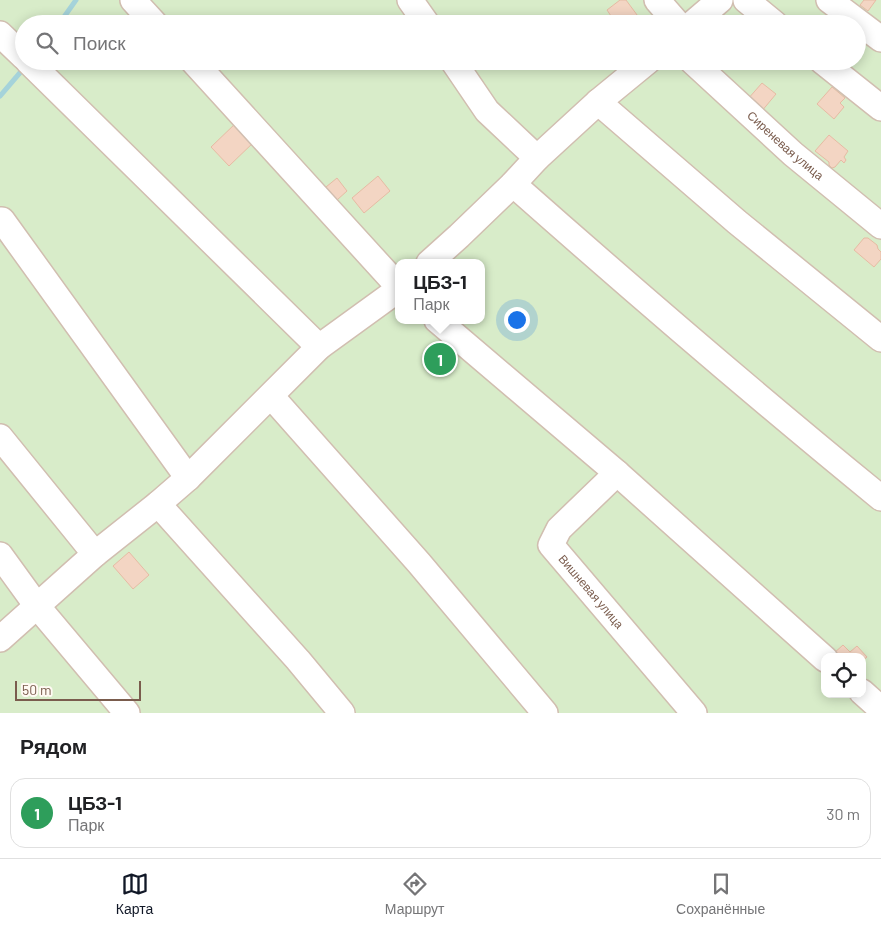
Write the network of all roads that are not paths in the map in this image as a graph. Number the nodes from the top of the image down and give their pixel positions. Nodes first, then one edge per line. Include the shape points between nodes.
1 (133, 0) edge
2 (410, 0) edge
3 (657, 0) edge
4 (720, 0) edge
5 (746, 0) edge
6 (829, 0) edge
7 (147, 15) edge
8 (421, 15) edge
9 (670, 15) edge
10 (702, 15) edge
11 (764, 15) edge
12 (849, 15) edge
13 (866, 28) edge
14 (0, 34) edge
15 (881, 39) edge
16 (15, 49) edge
17 (37, 70) edge
18 (201, 70) edge
19 (459, 70) edge
20 (637, 70) edge
21 (702, 70) edge
22 (833, 70) edge
23 (598, 102) junction
24 (881, 108) edge
25 (537, 158) junction
26 (513, 184) junction
27 (2, 220) dead end
28 (881, 226) edge
29 (433, 259) edge
30 (395, 284) edge
31 (395, 291) edge
32 (442, 324) edge
33 (881, 339) edge
34 (319, 347) junction
35 (271, 396) junction
36 (0, 437) edge
37 (617, 473) junction
38 (188, 478) junction
39 (881, 498) edge
40 (158, 504) junction
41 (95, 554) junction
42 (0, 555) edge
43 (37, 606) junction
44 (0, 640) edge
45 (821, 655) edge
46 (866, 696) edge
47 (881, 709) edge
48 (127, 713) edge
49 (342, 713) edge
50 (545, 713) edge
51 (694, 713) edge

1 - 7 street
2 - 8 street
3 - 9 street
4 - 10 street
5 - 11 street
6 - 12 street
13 - 15 street
14 - 16 street
17 - 34 street
18 - 30 street
19 - 25 street via 487,111
20 - 23 street
21 - 28 street, Сиреневая улица via 793,154
22 - 24 street
23 - 25 street
23 - 33 street via 737,222
25 - 26 street
26 - 29 street
26 - 39 street via 796,429
27 - 38 street
31 - 34 street
32 - 37 street
34 - 35 street
35 - 38 street
35 - 50 street via 419,563
36 - 41 street
37 - 45 street
37 - 51 street, Вишневая улица via 559,529 551,546
38 - 40 street
40 - 41 street
40 - 49 street
41 - 43 street
42 - 43 street
43 - 44 street
43 - 48 street
46 - 47 street

